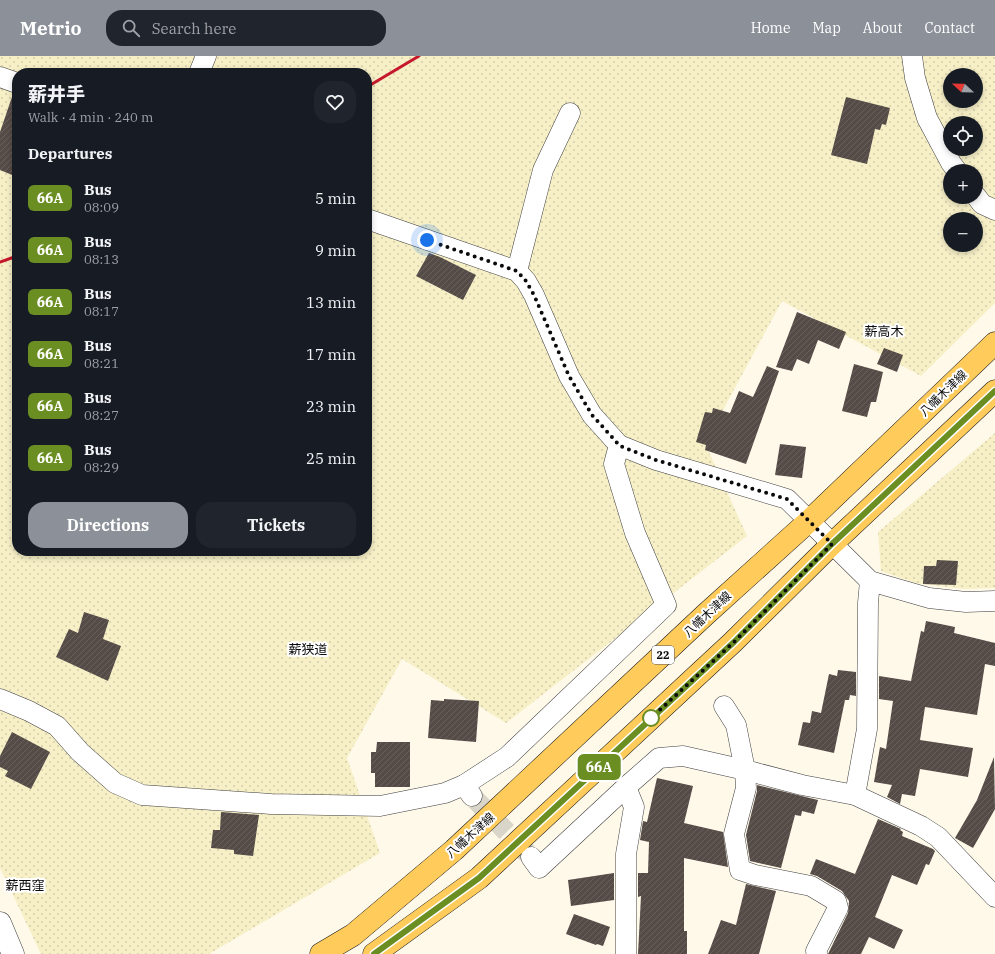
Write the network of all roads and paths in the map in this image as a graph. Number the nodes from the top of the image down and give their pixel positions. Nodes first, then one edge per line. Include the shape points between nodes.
1 (206, 56) edge
2 (912, 56) edge
3 (201, 68) edge
4 (0, 77) edge
5 (12, 81) edge
6 (570, 113) dead end
7 (951, 164) edge
8 (982, 204) edge
9 (995, 210) edge
10 (372, 221) edge
11 (517, 271) junction
12 (995, 343) edge
13 (995, 391) edge
14 (620, 446) junction
15 (809, 521) junction
16 (832, 544) junction
17 (870, 581) junction
18 (995, 601) edge
19 (0, 699) edge
20 (724, 706) dead end
21 (745, 770) junction
22 (626, 787) junction
23 (855, 795) junction
24 (531, 857) tunnel mouth
25 (995, 897) edge
26 (0, 923) edge
27 (13, 954) edge
28 (321, 954) edge
29 (374, 954) edge
30 (626, 954) edge
31 (817, 954) edge

1 - 3 street
2 - 7 street via 926,118
4 - 5 street
6 - 11 street via 543,170
8 - 9 street
10 - 11 street
11 - 14 street via 534,295 569,376 588,409
12 - 15 main road, 八幡木津線 / 22
13 - 16 main road
14 - 15 street via 656,460 787,499
14 - 19 street via 614,464 635,533 666,605 507,757 468,790 380,806 270,804 142,795 115,783 80,752 57,726
15 - 16 street
15 - 28 main road, 八幡木津線 / 22 via 454,850 353,935
16 - 17 street
16 - 29 main road via 734,642 479,878
17 - 18 street via 929,598 966,602
17 - 23 street via 867,730
20 - 21 street via 736,725
21 - 22 street via 684,756 659,758
21 - 23 street
21 - 31 street via 746,788 734,834 740,870 812,886 836,901 838,908 816,951
22 - 24 street via 539,868
22 - 30 street via 634,807 626,854
23 - 25 street via 921,826 938,837
26 - 27 street

